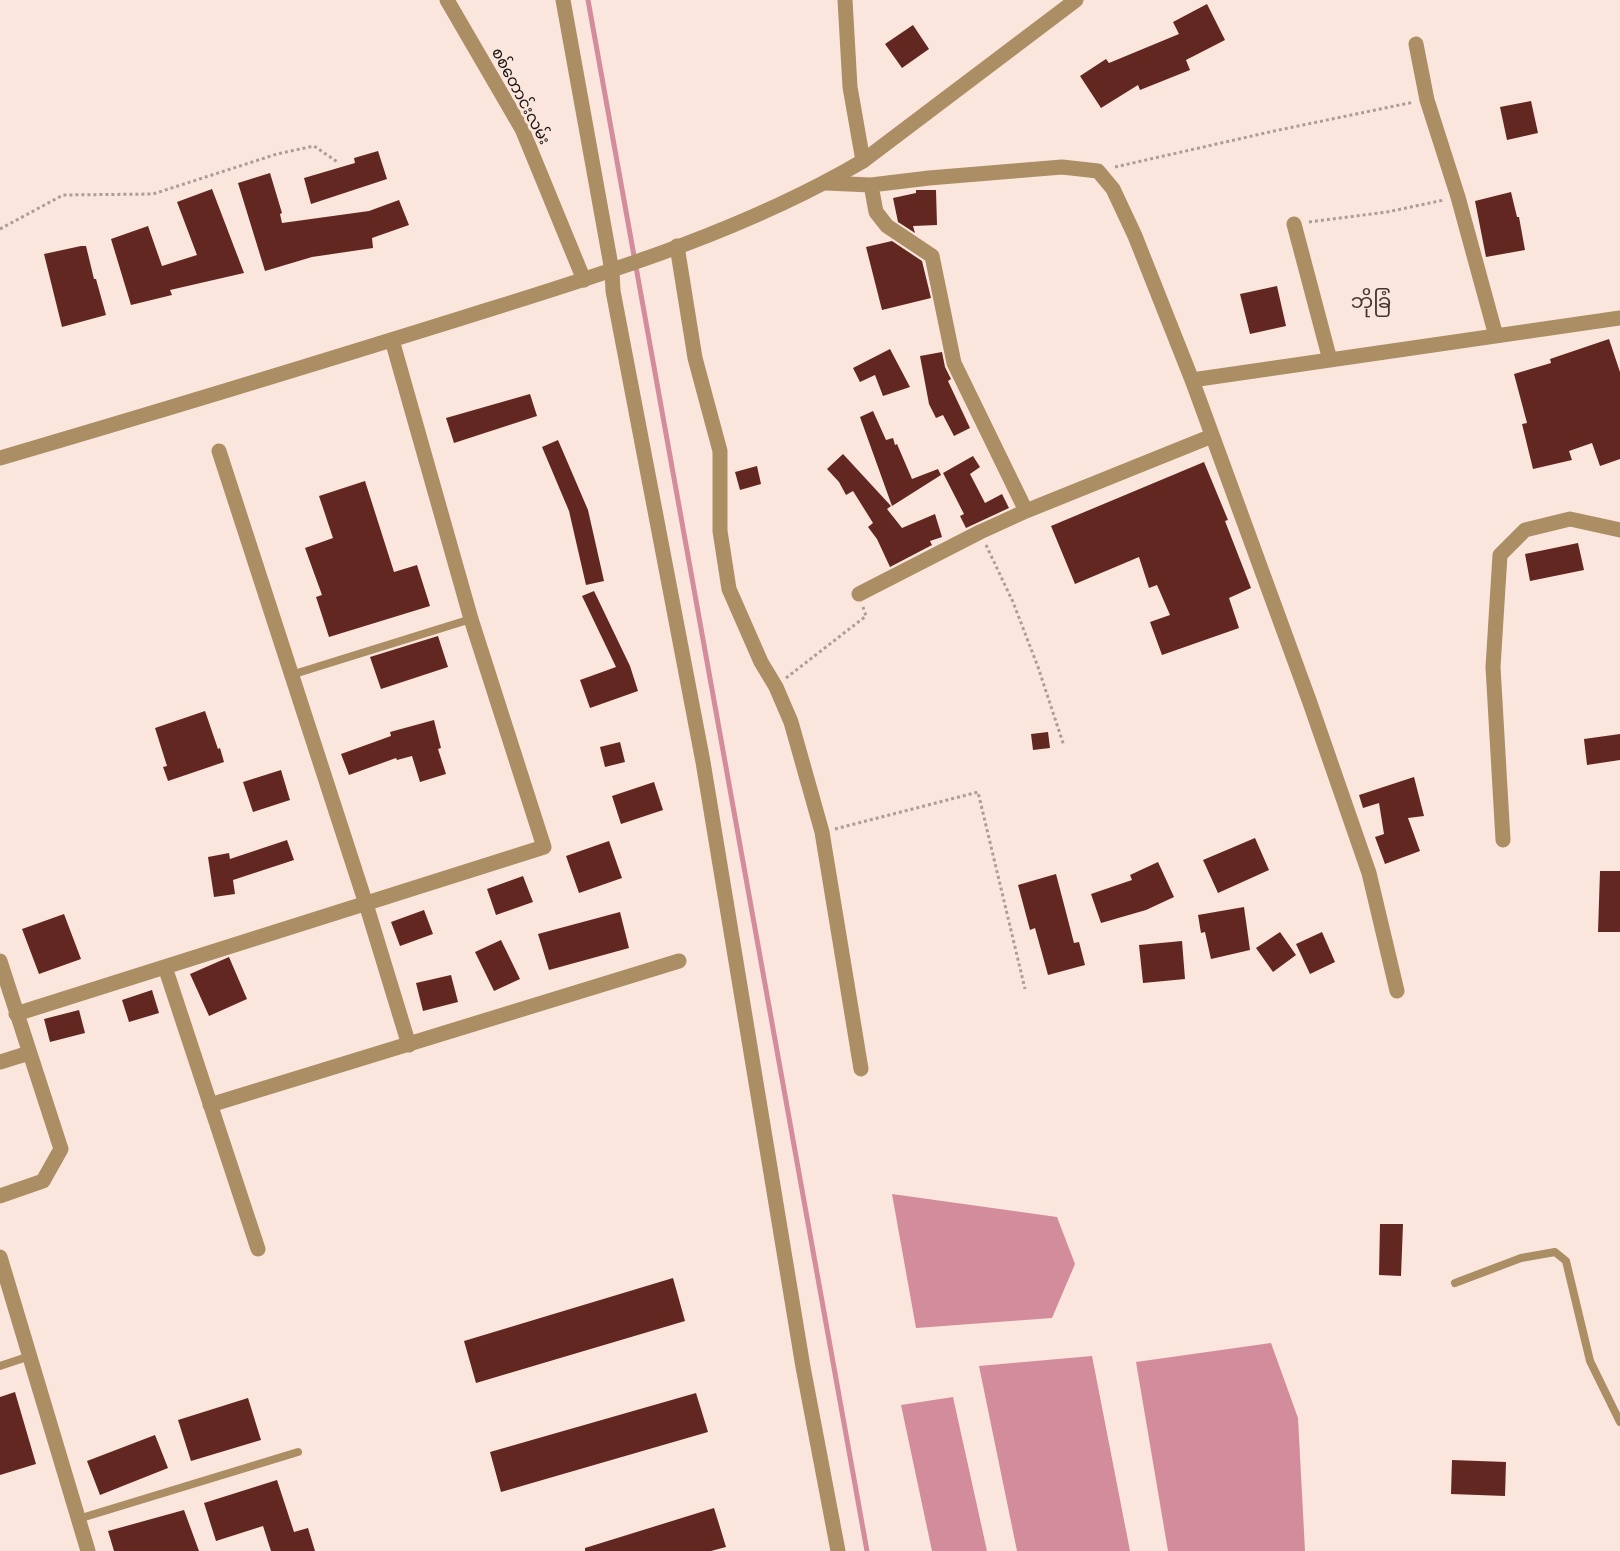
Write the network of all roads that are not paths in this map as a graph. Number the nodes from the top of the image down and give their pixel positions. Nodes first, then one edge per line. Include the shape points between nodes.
1 (447, 0) edge
2 (563, 0) edge
3 (845, 0) edge
4 (1076, 0) edge
5 (1416, 44) dead end
6 (863, 161) junction
7 (826, 183) junction
8 (871, 185) junction
9 (1294, 224) road end
10 (677, 246) junction
11 (612, 271) junction
12 (584, 280) junction
13 (1620, 318) edge
14 (1496, 336) junction
15 (392, 340) junction
16 (1330, 360) junction
17 (1192, 380) junction
18 (1212, 436) junction
19 (219, 451) dead end
20 (0, 458) edge
21 (1026, 511) junction
22 (1620, 530) edge
23 (859, 594) road end
24 (471, 619) junction
25 (291, 675) junction
26 (1503, 840) dead end
27 (366, 904) junction
28 (0, 961) edge
29 (679, 961) dead end
30 (165, 967) junction
31 (1397, 991) dead end
32 (16, 1014) junction
33 (409, 1045) junction
34 (29, 1053) junction
35 (0, 1062) edge
36 (861, 1069) dead end
37 (210, 1105) junction
38 (0, 1196) edge
39 (258, 1249) dead end
40 (0, 1257) edge
41 (1455, 1283) dead end
42 (30, 1356) junction
43 (0, 1366) edge
44 (1620, 1422) edge
45 (298, 1452) dead end
46 (78, 1519) junction
47 (88, 1551) edge
48 (838, 1551) edge

1 - 12 street, စစ်တောင်းလမ်း via 522,129
2 - 11 street
3 - 6 street via 850,87
4 - 6 street
5 - 14 street via 1427,100
6 - 7 street
7 - 8 street
7 - 10 street via 754,218
8 - 17 street via 1062,167 1098,171 1113,189 1135,236
8 - 21 street via 876,212 887,226 932,256 954,363
9 - 16 street
10 - 11 street
10 - 36 street via 695,358 720,451 720,531 729,589 791,722 822,832
11 - 12 street
11 - 48 street via 704,762 803,1367
12 - 15 street
13 - 14 street
14 - 16 street
15 - 20 street
15 - 24 street
16 - 17 street
17 - 18 street
18 - 21 street
18 - 31 street via 1369,873
19 - 25 street
21 - 23 street
22 - 26 street via 1570,519 1525,530 1500,555 1493,667
24 - 25 lane
24 - 27 street via 544,847
25 - 27 street
27 - 30 street
27 - 33 street
28 - 32 street
29 - 33 street
30 - 32 street
30 - 37 street
32 - 34 street
33 - 37 street
34 - 35 street
34 - 38 street via 61,1149 43,1181
37 - 39 street
40 - 42 street
41 - 44 lane via 1521,1258 1555,1252 1566,1261 1590,1361
42 - 43 lane
42 - 46 street
45 - 46 lane
46 - 47 street

